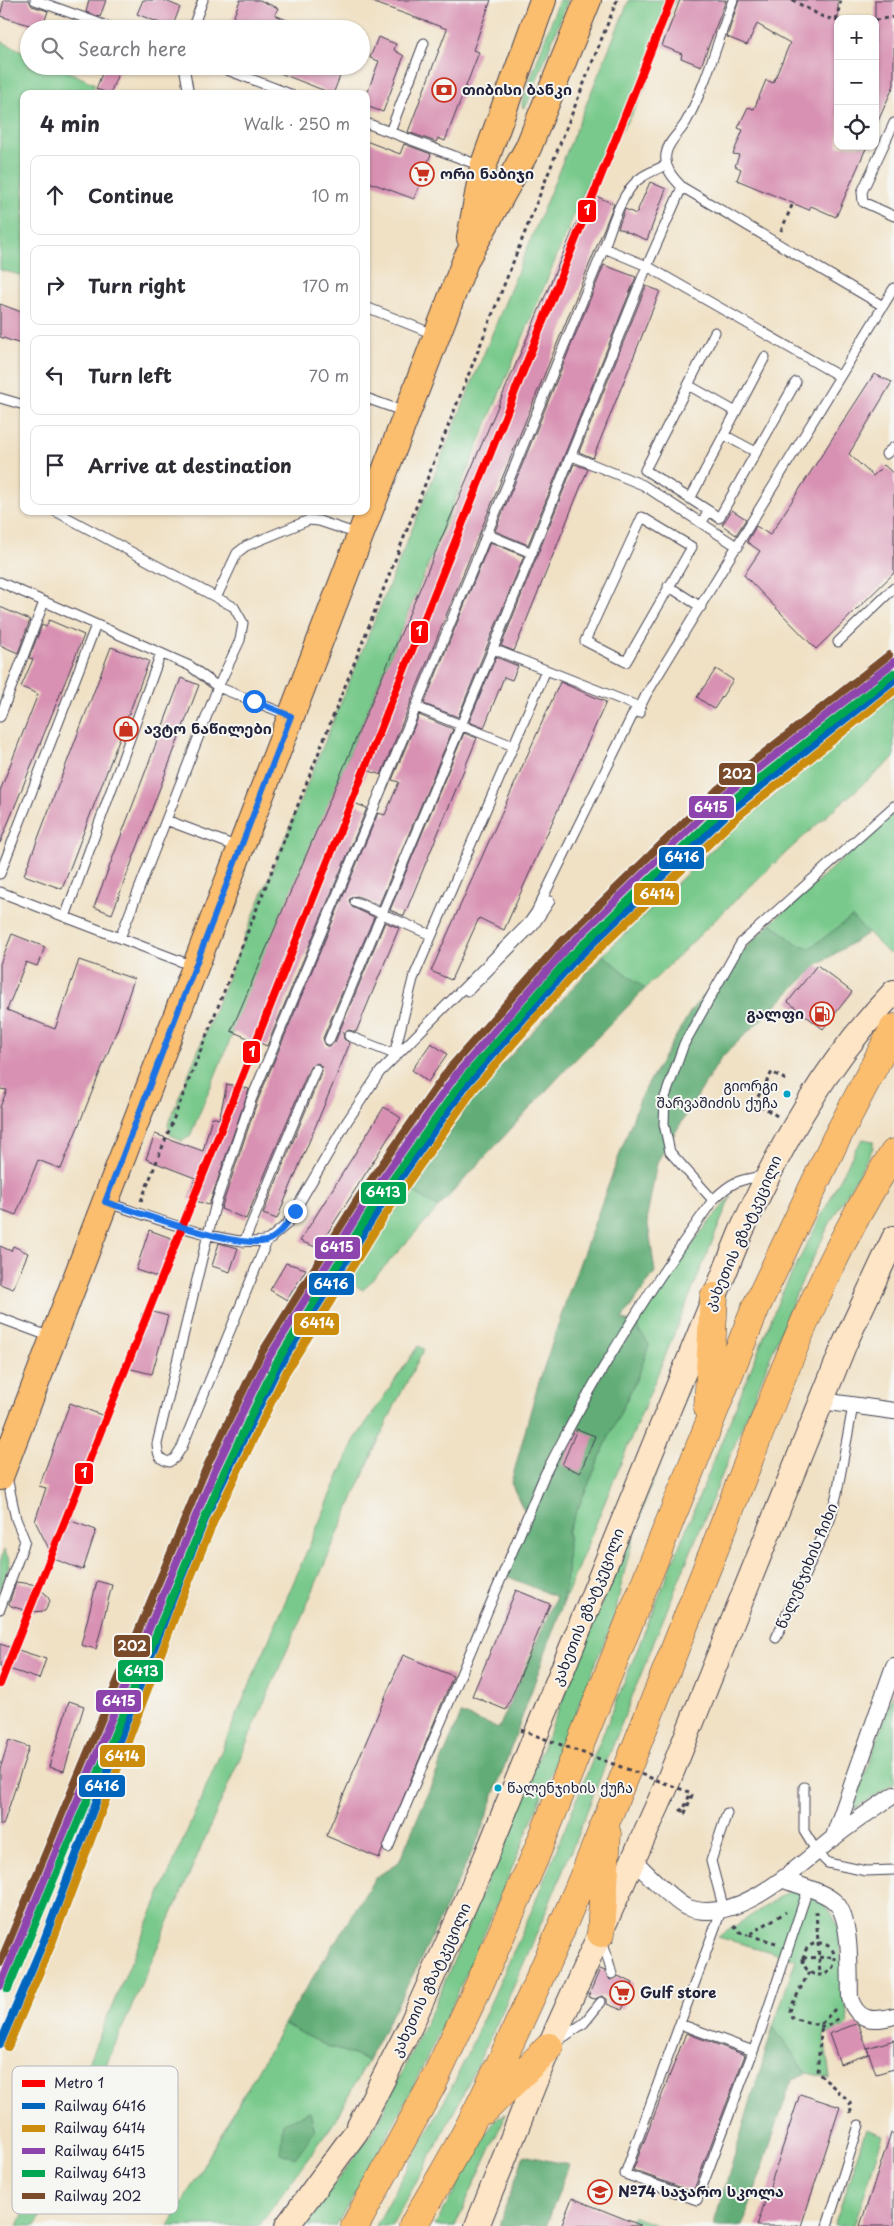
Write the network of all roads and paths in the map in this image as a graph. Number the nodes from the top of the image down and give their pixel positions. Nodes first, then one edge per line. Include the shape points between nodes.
1 (36, 0) edge
2 (202, 0) edge
3 (543, 0) edge
4 (588, 0) edge
5 (617, 0) edge
6 (733, 0) edge
7 (792, 0) edge
8 (841, 0) edge
9 (838, 15) edge
10 (894, 17) edge
11 (879, 19) edge
12 (90, 20) edge
13 (195, 20) edge
14 (834, 20) edge
15 (424, 43) dead end
16 (186, 75) edge
17 (240, 75) edge
18 (188, 90) edge
19 (280, 90) edge
20 (894, 123) edge
21 (370, 124) edge
22 (390, 132) junction
23 (666, 165) junction
24 (484, 167) junction
25 (682, 187) junction
26 (793, 203) dead end
27 (894, 216) edge
28 (776, 243) junction
29 (604, 248) junction
30 (466, 260) junction
31 (647, 266) junction
32 (894, 288) edge
33 (883, 306) junction
34 (370, 310) edge
35 (715, 332) dead end
36 (437, 336) junction
37 (765, 357) dead end
38 (840, 376) junction
39 (796, 382) dead end
40 (688, 385) junction
41 (0, 398) edge
42 (370, 399) edge
43 (20, 404) edge
44 (736, 412) junction
45 (407, 413) junction
46 (724, 435) junction
47 (894, 447) edge
48 (756, 452) junction
49 (886, 454) dead end
50 (572, 456) junction
51 (690, 499) junction
52 (370, 511) edge
53 (709, 511) junction
54 (63, 515) edge
55 (369, 515) edge
56 (701, 523) junction
57 (486, 534) junction
58 (361, 535) junction
59 (738, 547) junction
60 (532, 553) junction
61 (0, 582) edge
62 (668, 586) junction
63 (894, 588) edge
64 (217, 596) junction
65 (44, 602) junction
66 (701, 607) junction
67 (96, 625) junction
68 (838, 642) dead end
69 (493, 649) junction
70 (161, 654) junction
71 (546, 670) junction
72 (218, 687) junction
73 (416, 707) junction
74 (638, 707) junction
75 (291, 716) junction
76 (0, 717) edge
77 (461, 725) junction
78 (513, 746) junction
79 (894, 806) edge
80 (166, 820) junction
81 (241, 848) junction
82 (0, 874) edge
83 (0, 892) edge
84 (355, 902) dead end
85 (381, 913) junction
86 (65, 917) junction
87 (431, 935) junction
88 (120, 938) junction
89 (195, 967) junction
90 (894, 992) edge
91 (894, 1028) edge
92 (349, 1036) dead end
93 (329, 1040) dead end
94 (395, 1057) junction
95 (316, 1069) dead end
96 (786, 1080) dead end
97 (793, 1125) junction
98 (894, 1152) edge
99 (766, 1176) junction
100 (894, 1181) edge
101 (713, 1200) junction
102 (105, 1202) junction
103 (136, 1212) junction
104 (856, 1214) junction
105 (208, 1234) junction
106 (894, 1238) edge
107 (266, 1241) junction
108 (244, 1242) junction
109 (714, 1297) junction
110 (0, 1318) edge
111 (0, 1322) edge
112 (11, 1322) junction
113 (53, 1337) junction
114 (822, 1402) junction
115 (853, 1406) junction
116 (894, 1411) edge
117 (706, 1433) junction
118 (2, 1471) edge
119 (0, 1609) edge
120 (776, 1638) dead end
121 (894, 1666) edge
122 (520, 1730) dead end
123 (804, 1787) dead end
124 (894, 1795) edge
125 (684, 1811) dead end
126 (609, 1812) junction
127 (727, 1813) dead end
128 (833, 1838) junction
129 (388, 1848) dead end
130 (816, 1852) junction
131 (634, 1861) junction
132 (894, 1870) edge
133 (784, 1880) junction
134 (809, 1894) junction
135 (723, 1910) junction
136 (817, 1918) junction
137 (826, 1918) dead end
138 (601, 1932) junction
139 (818, 1943) junction
140 (789, 1946) junction
141 (841, 1956) junction
142 (819, 1957) junction
143 (803, 1958) junction
144 (809, 1972) junction
145 (612, 1974) dead end
146 (820, 1975) junction
147 (601, 2002) dead end
148 (853, 2007) junction
149 (894, 2016) edge
150 (680, 2024) junction
151 (821, 2027) junction
152 (549, 2047) junction
153 (753, 2050) junction
154 (469, 2125) junction
155 (860, 2125) joint
156 (478, 2225) edge
157 (287, 2226) edge
158 (355, 2226) edge
159 (413, 2226) edge
160 (828, 2226) edge

1 - 12 lane
2 - 13 lane
3 - 24 main road
4 - 30 main road via 528,148
5 - 103 path
6 - 23 lane via 686,122 669,144
7 - 14 path
8 - 9 path
10 - 11 path
15 - 22 lane
16 - 18 lane
17 - 19 lane
20 - 27 lane via 862,192 863,202
21 - 22 lane
22 - 24 lane
23 - 25 lane
23 - 29 lane via 640,178 631,188
24 - 30 main road
25 - 28 lane
25 - 31 lane
26 - 28 path
28 - 33 lane
29 - 31 lane
29 - 57 lane
30 - 36 main road
31 - 38 lane
31 - 50 lane
32 - 33 lane
33 - 38 lane
34 - 36 lane
35 - 40 lane
36 - 45 main road
37 - 44 lane
38 - 59 lane
39 - 48 lane
40 - 44 lane
40 - 51 lane via 645,470
41 - 43 lane
42 - 45 lane
44 - 46 lane
45 - 52 main road
46 - 48 lane
46 - 51 lane
47 - 49 lane
48 - 53 lane via 719,518
50 - 56 lane via 643,485
50 - 60 lane
51 - 53 lane
53 - 56 lane
54 - 64 lane
55 - 58 main road
56 - 59 lane
57 - 60 lane
57 - 73 lane
58 - 64 lane via 309,520 246,546 237,553
58 - 75 main road
59 - 66 lane
60 - 69 lane
61 - 65 lane
62 - 62 lane via 626,662 585,641 642,517 692,547
62 - 66 lane
63 - 68 lane
64 - 72 lane via 234,607 242,623 240,640
65 - 67 lane
65 - 76 lane
66 - 74 lane
67 - 70 lane
67 - 82 lane
69 - 71 lane
69 - 77 lane
70 - 72 lane via 190,666
70 - 86 lane
71 - 74 lane
71 - 78 lane
72 - 75 lane
72 - 80 lane
73 - 77 lane
73 - 105 lane via 340,895 251,1100
74 - 94 lane via 641,711 543,913 510,951
75 - 81 main road
77 - 78 lane
77 - 85 lane
78 - 87 lane
79 - 101 lane via 740,943 684,1044 665,1097 664,1124 670,1152
80 - 81 lane
80 - 88 lane
81 - 89 main road
83 - 86 lane
84 - 85 lane
85 - 87 lane
85 - 93 lane
86 - 88 lane
87 - 94 lane via 413,979
88 - 89 lane
89 - 102 main road
90 - 97 street, კახეთის გზატკეცილი via 843,1050
91 - 117 highway via 788,1235
92 - 94 lane
94 - 107 lane via 290,1228
95 - 108 lane
96 - 97 path via 772,1072 755,1102
97 - 99 street, კახეთის გზატკეცილი
98 - 104 highway
99 - 101 lane via 728,1185
99 - 109 street, კახეთის გზატკეცილი
100 - 104 highway
101 - 129 lane via 624,1332 571,1422 545,1474
102 - 103 lane
102 - 113 main road
103 - 105 lane
104 - 126 highway via 806,1320
105 - 107 lane via 157,1444 162,1460 169,1462 182,1447
105 - 108 lane
106 - 114 street
107 - 108 lane
109 - 117 highway
109 - 157 street, კახეთის გზატკეცილი via 486,1857 410,2028 356,2132
110 - 112 lane
111 - 112 lane
112 - 113 lane
113 - 118 main road
114 - 115 street
114 - 131 street
115 - 116 street
115 - 120 lane, წალენჯიხის ჩიხი via 830,1520
117 - 158 highway via 534,1859 481,1981 432,2085
118 - 119 lane via 16,1519 26,1540
121 - 128 street
122 - 125 path, bridge via 688,1792 681,1812 685,1814 692,1795
123 - 130 lane via 804,1831
124 - 128 street
126 - 138 highway
126 - 154 highway via 538,1979
127 - 135 lane via 711,1861
128 - 130 street
130 - 132 lane via 828,1863 866,1871
130 - 133 street
131 - 135 street via 684,1906 704,1911
131 - 138 street
133 - 134 street
133 - 135 street
134 - 136 path
134 - 140 lane
134 - 140 path via 748,1935
134 - 141 street via 828,1897 838,1904 845,1921
135 - 150 lane
136 - 137 path
136 - 139 path
138 - 145 lane
138 - 152 street
139 - 141 path
139 - 142 path
139 - 143 path via 807,1948
140 - 153 lane
141 - 142 path
141 - 146 path via 830,1971
141 - 148 street
142 - 143 path
142 - 146 path
143 - 144 path
144 - 146 path
144 - 151 path via 790,2011 792,2018
147 - 152 lane via 584,2023
148 - 149 street via 864,2018 873,2020
148 - 151 path via 829,2026
150 - 153 lane
150 - 153 lane via 625,2174 697,2200
151 - 155 path via 818,2072 850,2102 852,2118
152 - 154 highway
152 - 156 street
154 - 159 highway
155 - 160 lane

